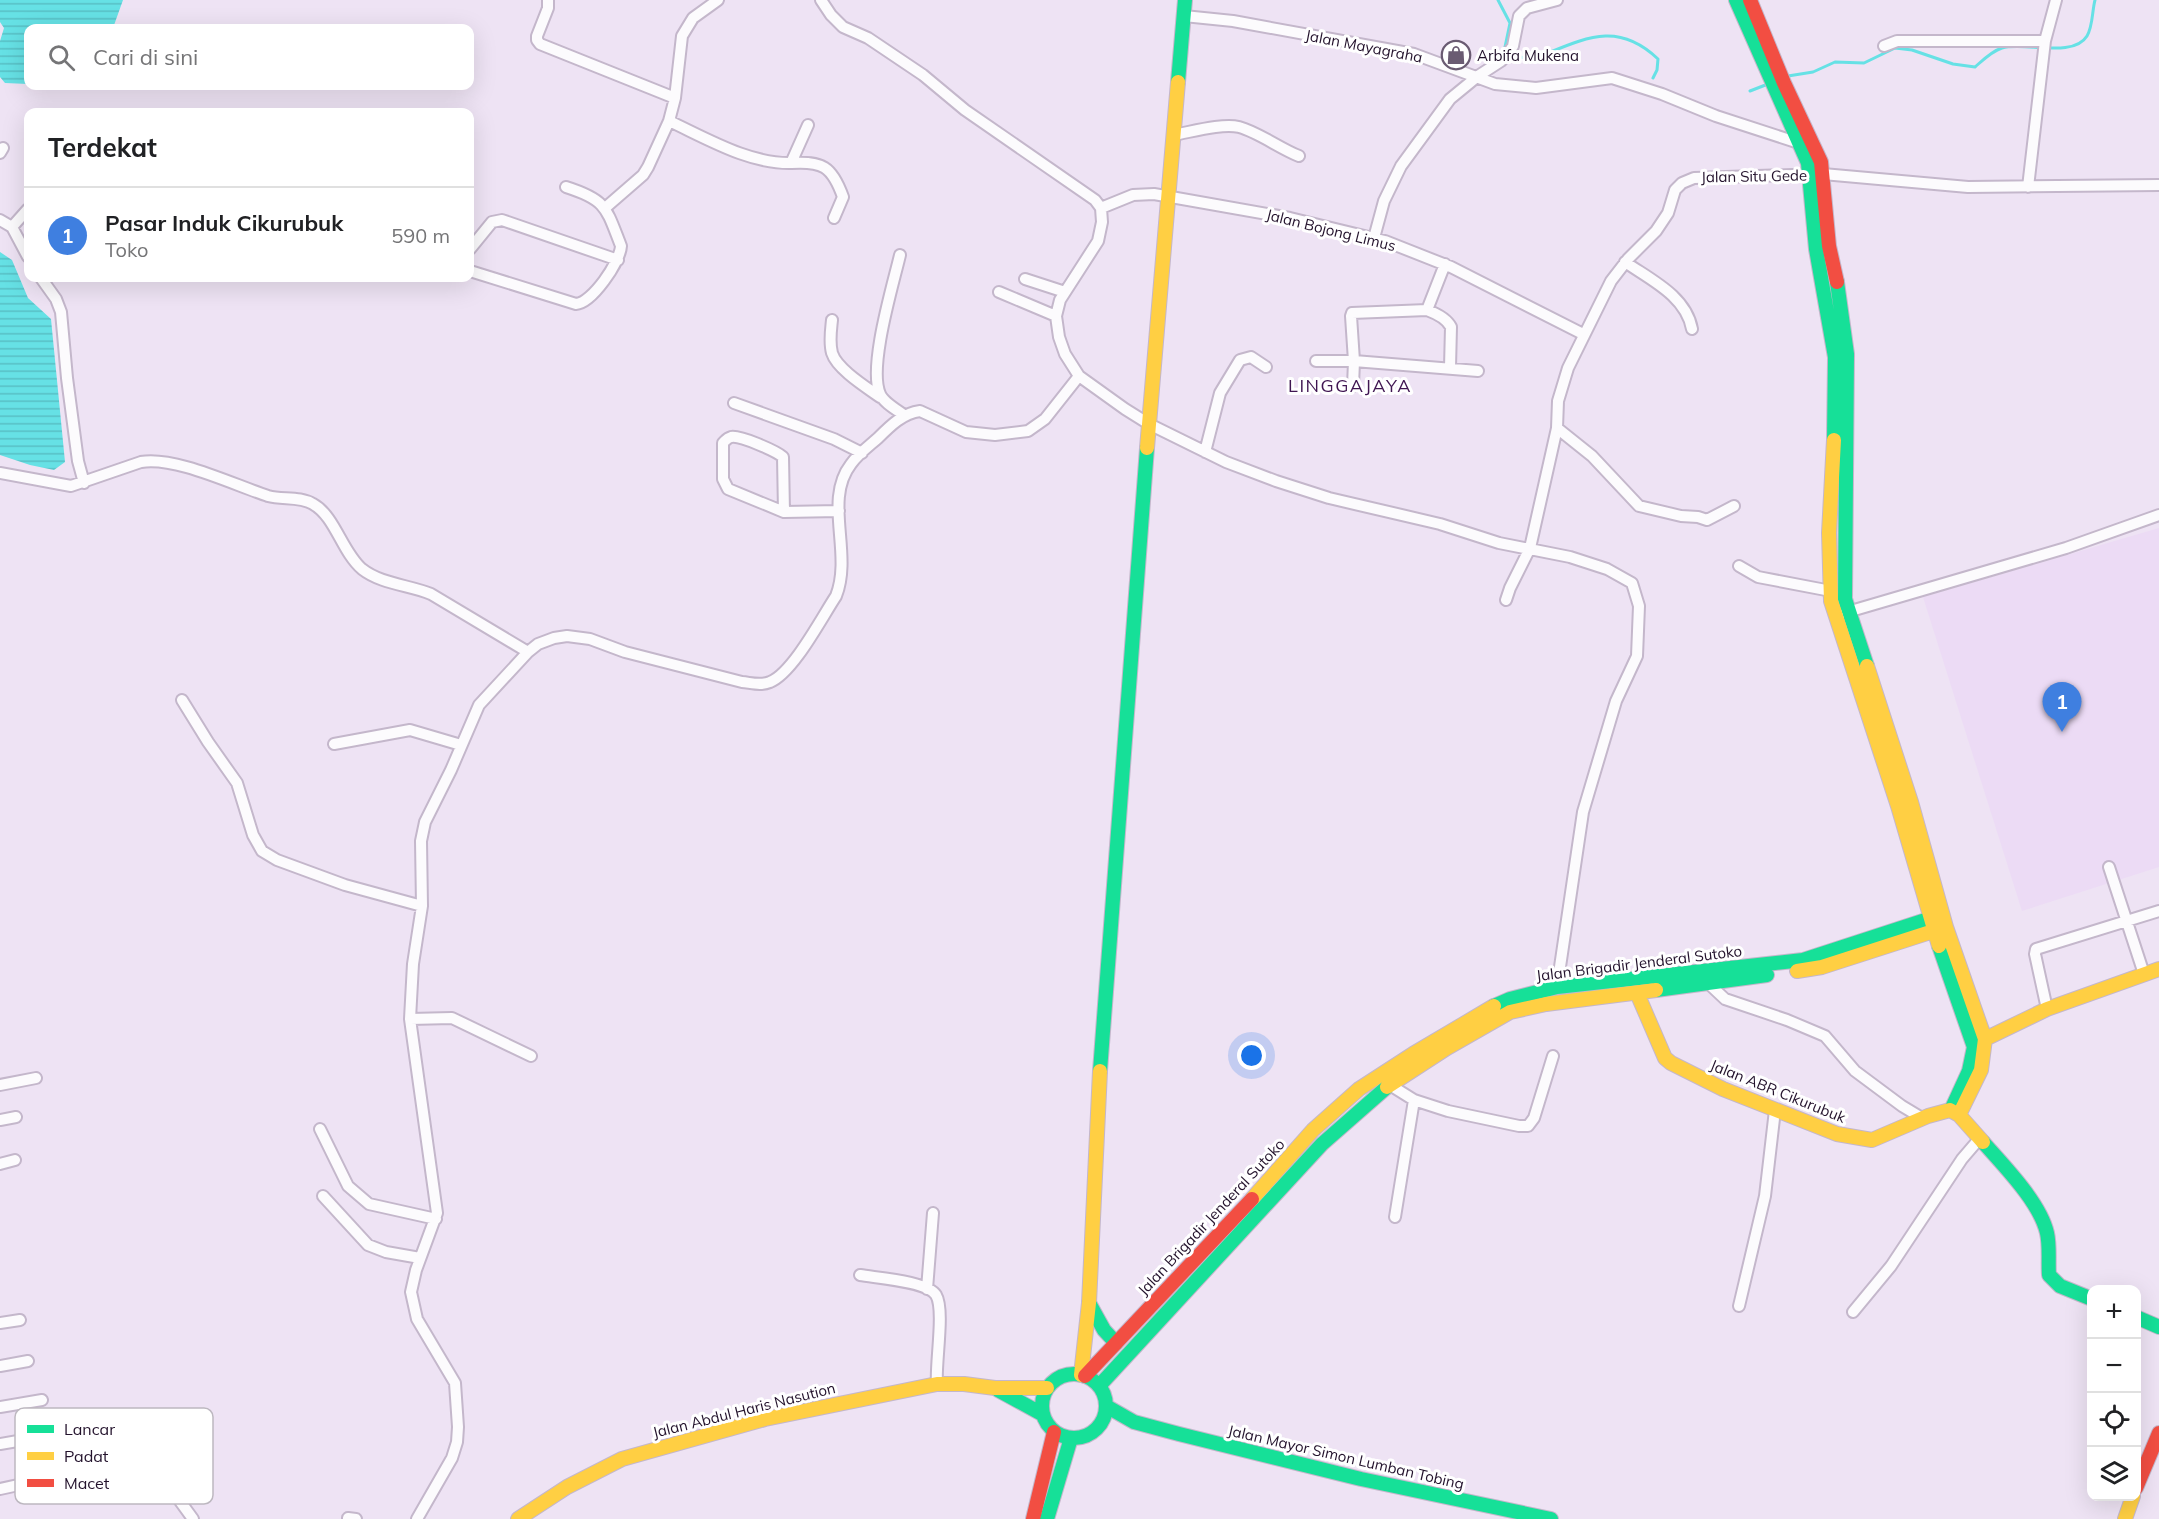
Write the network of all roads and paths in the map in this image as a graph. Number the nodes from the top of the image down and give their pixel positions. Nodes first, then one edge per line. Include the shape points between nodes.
1 (548, 0) edge
2 (718, 0) edge
3 (821, 0) edge
4 (1185, 0) edge
5 (1557, 0) edge
6 (1736, 0) edge
7 (1750, 0) edge
8 (2056, 0) edge
9 (1184, 16) junction
10 (2045, 42) junction
11 (1884, 46) dead end
12 (1768, 61) junction
13 (1478, 76) junction
14 (1778, 85) junction
15 (675, 98) junction
16 (669, 121) junction
17 (808, 125) dead end
18 (1173, 135) junction
19 (1799, 143) junction
20 (1815, 148) junction
21 (1299, 156) dead end
22 (791, 163) junction
23 (1816, 175) junction
24 (2159, 185) edge
25 (566, 187) dead end
26 (2028, 187) junction
27 (1168, 196) junction
28 (606, 208) junction
29 (1101, 208) junction
30 (24, 214) edge
31 (834, 218) dead end
32 (0, 220) edge
33 (12, 227) junction
34 (1374, 238) junction
35 (474, 244) edge
36 (24, 250) edge
37 (900, 255) dead end
38 (618, 260) junction
39 (1625, 262) junction
40 (1448, 265) junction
41 (474, 273) edge
42 (1025, 279) dead end
43 (43, 282) edge
44 (999, 292) dead end
45 (1065, 292) junction
46 (1429, 311) junction
47 (1056, 316) junction
48 (832, 320) dead end
49 (1692, 329) dead end
50 (1583, 334) junction
51 (1316, 361) dead end
52 (1354, 361) junction
53 (1266, 367) dead end
54 (1450, 367) junction
55 (1478, 371) dead end
56 (1079, 376) junction
57 (1353, 386) dead end
58 (880, 397) junction
59 (734, 403) dead end
60 (904, 415) junction
61 (1149, 424) junction
62 (1557, 428) junction
63 (1205, 452) junction
64 (862, 453) junction
65 (0, 473) edge
66 (84, 483) junction
67 (1734, 506) dead end
68 (839, 511) junction
69 (784, 512) junction
70 (2159, 515) edge
71 (1530, 548) junction
72 (1739, 566) dead end
73 (1831, 591) junction
74 (1506, 600) dead end
75 (1850, 611) junction
76 (1836, 616) junction
77 (528, 652) junction
78 (182, 700) dead end
79 (333, 744) dead end
80 (461, 745) junction
81 (2109, 867) dead end
82 (422, 906) junction
83 (2159, 911) edge
84 (2127, 922) junction
85 (1939, 923) junction
86 (2159, 969) edge
87 (2144, 974) junction
88 (1692, 980) junction
89 (1708, 983) junction
90 (1557, 987) junction
91 (1637, 993) junction
92 (2047, 1009) junction
93 (410, 1019) junction
94 (1985, 1039) junction
95 (1444, 1043) junction
96 (531, 1056) dead end
97 (1553, 1056) dead end
98 (36, 1078) dead end
99 (0, 1084) edge
100 (1390, 1085) junction
101 (1414, 1100) junction
102 (1776, 1110) junction
103 (1955, 1113) junction
104 (16, 1117) dead end
105 (1922, 1118) junction
106 (0, 1120) edge
107 (320, 1129) dead end
108 (1312, 1130) junction
109 (1980, 1138) junction
110 (1322, 1144) junction
111 (15, 1160) dead end
112 (0, 1164) edge
113 (323, 1196) dead end
114 (933, 1214) dead end
115 (1395, 1217) dead end
116 (436, 1218) junction
117 (420, 1258) junction
118 (860, 1275) dead end
119 (927, 1288) junction
120 (2087, 1297) edge
121 (1089, 1303) junction
122 (1739, 1306) dead end
123 (1852, 1312) dead end
124 (2141, 1319) edge
125 (21, 1320) dead end
126 (0, 1323) edge
127 (2159, 1327) edge
128 (1084, 1340) junction
129 (1116, 1343) junction
130 (28, 1361) dead end
131 (0, 1366) edge
132 (1083, 1376) junction
133 (1059, 1377) junction
134 (937, 1384) junction
135 (1099, 1386) junction
136 (995, 1388) junction
137 (1047, 1388) junction
138 (42, 1400) dead end
139 (1106, 1406) junction
140 (0, 1407) edge
141 (1042, 1414) junction
142 (1134, 1422) junction
143 (1097, 1428) junction
144 (1054, 1432) junction
145 (2159, 1433) edge
146 (1071, 1438) junction
147 (15, 1441) edge
148 (0, 1444) edge
149 (2155, 1455) edge
150 (2141, 1479) edge
151 (15, 1486) edge
152 (0, 1489) edge
153 (2132, 1501) edge
154 (182, 1504) edge
155 (193, 1519) edge
156 (417, 1519) edge
157 (518, 1519) edge
158 (1033, 1519) edge
159 (1047, 1519) edge
160 (1551, 1519) edge
161 (2125, 1519) edge

1 - 15 street via 537,36 540,44
2 - 15 street via 693,18 682,36
3 - 29 street via 843,27 868,38 923,75
4 - 9 street
5 - 13 street via 1527,8 1518,16 1510,50 1501,62
6 - 12 street
7 - 12 street
8 - 10 street
9 - 13 street, Jalan Mayagraha via 1233,21 1414,54
9 - 18 street
10 - 11 street via 1897,41
10 - 26 street
12 - 14 street
13 - 19 street, Jalan Mayagraha via 1495,84 1536,88 1612,78
13 - 34 street via 1450,99 1401,166 1384,201
14 - 19 street
14 - 20 street
15 - 16 street
16 - 22 street via 747,155 776,164
16 - 28 street via 643,175
17 - 22 street
18 - 21 street via 1240,127
18 - 27 street
19 - 20 street, Jalan Mayagraha
19 - 23 street
20 - 23 street via 1821,162
22 - 31 street via 812,162 837,180 843,197
23 - 26 street, Jalan Situ Gede via 1968,187
23 - 39 street, Jalan Situ Gede via 1694,178 1682,183 1656,231
23 - 73 street via 1816,249 1835,357
23 - 75 street via 1847,354 1845,599
24 - 26 street, Jalan Situ Gede
25 - 28 street via 597,199
27 - 29 street, Jalan Bojong Limus via 1133,195
27 - 34 street, Jalan Bojong Limus
27 - 61 street
28 - 38 street via 621,246
29 - 45 street via 1098,241
30 - 33 street
32 - 33 street
33 - 36 street
34 - 40 street, Jalan Bojong Limus
35 - 38 street via 492,222 502,220
37 - 58 street via 877,365
38 - 41 street via 582,303
39 - 49 street via 1676,298
39 - 50 street, Jalan Situ Gede
40 - 46 street
40 - 50 street, Jalan Bojong Limus
42 - 45 street
43 - 66 street via 61,312
44 - 47 street
45 - 47 street
46 - 52 street via 1352,313
46 - 54 street via 1451,327
47 - 56 street via 1065,354
48 - 58 street via 830,339 836,360
50 - 62 street, Jalan Situ Gede via 1558,401
51 - 52 street
52 - 54 street
52 - 57 street
53 - 63 street via 1251,357 1240,360 1220,393
54 - 55 street
56 - 60 street via 1045,419 1028,430 982,435 920,411
56 - 61 street
58 - 60 street
59 - 64 street
60 - 64 street
61 - 63 street
61 - 121 street via 1102,1029
62 - 67 street via 1592,456 1639,506 1707,520
62 - 71 street, Jalan Situ Gede
63 - 71 street via 1329,498
64 - 68 street via 844,476 839,489
65 - 66 street via 59,486
66 - 77 street via 153,460 270,497 312,503 325,513 363,569 394,584 431,594
68 - 69 street
68 - 77 street via 843,549 836,596 796,657 772,682 742,682 567,636 538,644
69 - 69 street via 728,489 723,479 726,440 735,436 783,457
70 - 75 street via 2066,548
71 - 74 street, Jalan Situ Gede
71 - 90 street via 1570,556 1621,575 1632,583 1639,606 1637,656 1616,701 1582,812
72 - 73 street via 1758,577
73 - 76 street
75 - 76 street
75 - 85 street via 1911,802
76 - 85 street
77 - 80 street via 478,705
78 - 82 street via 237,783 262,851 345,885
79 - 80 street via 410,730
80 - 82 street via 422,831
81 - 84 street
82 - 93 street
83 - 84 street
84 - 87 street
84 - 92 street via 2036,949
85 - 88 street, Jalan Brigadir Jenderal Sutoko via 1803,960
85 - 89 street via 1822,968
85 - 94 street
85 - 103 street via 1974,1047
86 - 87 street
87 - 92 street
88 - 89 street
88 - 90 street, Jalan Brigadir Jenderal Sutoko
88 - 91 street
89 - 105 street via 1725,999 1825,1036 1855,1071
90 - 95 street, Jalan Brigadir Jenderal Sutoko via 1490,1008
91 - 95 street via 1510,1012
91 - 102 street, Jalan ABR Cikurubuk via 1671,1064
92 - 94 street
93 - 96 street via 452,1018
93 - 116 street
94 - 103 street via 1979,1079
95 - 100 street
95 - 108 street, Jalan Brigadir Jenderal Sutoko via 1359,1089
97 - 101 street via 1528,1126 1448,1111
98 - 99 street
100 - 101 street
100 - 110 street
101 - 115 street
102 - 105 street, Jalan ABR Cikurubuk via 1837,1134 1872,1140
102 - 122 street via 1765,1197
103 - 105 street, Jalan ABR Cikurubuk
103 - 109 street
104 - 106 street
107 - 116 street via 348,1186 369,1204
108 - 110 street
108 - 129 street, Jalan Brigadir Jenderal Sutoko
109 - 120 street via 2023,1188 2042,1220 2047,1233 2049,1275 2060,1286
109 - 123 street via 1891,1266
110 - 135 street
111 - 112 street
113 - 117 street via 368,1245
114 - 119 street
116 - 117 street
117 - 156 street via 411,1292 413,1302 422,1330 455,1383 458,1427 452,1458
118 - 119 street
119 - 134 street via 936,1296 939,1310
121 - 128 street
121 - 129 street
124 - 127 street
125 - 126 street
128 - 132 street
128 - 133 street
129 - 132 street, Jalan Brigadir Jenderal Sutoko
130 - 131 street
132 - 133 street
132 - 135 street
133 - 137 street
134 - 136 street, Jalan Abdul Haris Nasution
134 - 157 street, Jalan Abdul Haris Nasution via 765,1419 622,1459 567,1487
135 - 139 street
136 - 137 street
136 - 141 street
137 - 141 street
138 - 140 street
139 - 142 street, Jalan Mayor Simon Lumban Tobing
139 - 143 street via 1104,1419
141 - 144 street
142 - 143 street, Jalan Mayor Simon Lumban Tobing
142 - 160 street, Jalan Mayor Simon Lumban Tobing via 1361,1479
143 - 146 street
144 - 146 street
144 - 158 street
145 - 149 street
146 - 159 street
147 - 148 street
149 - 150 street
151 - 152 street
153 - 161 street
154 - 155 street

